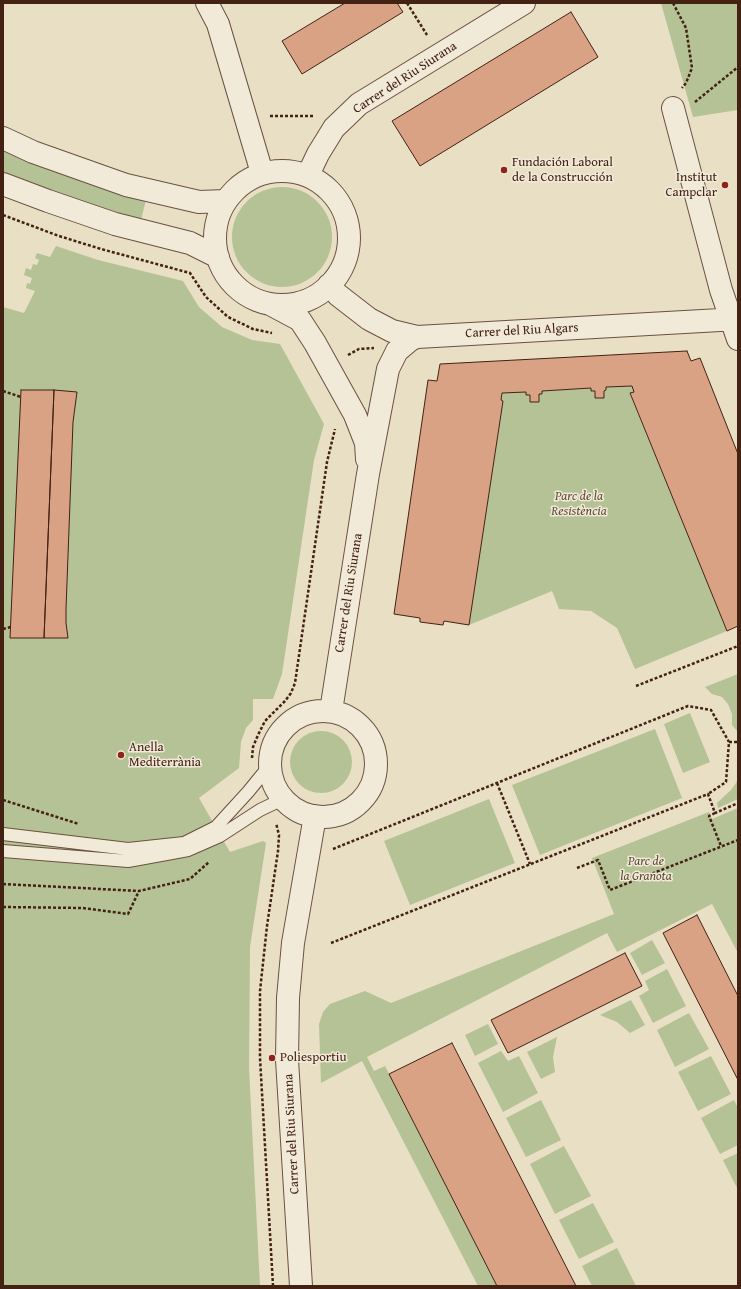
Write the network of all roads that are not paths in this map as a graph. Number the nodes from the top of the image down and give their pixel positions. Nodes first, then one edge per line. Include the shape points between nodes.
1 (207, 3) edge
2 (524, 3) edge
3 (682, 101) road end
4 (3, 138) edge
5 (262, 173) junction
6 (308, 175) junction
7 (3, 184) edge
8 (225, 201) junction
9 (218, 257) junction
10 (320, 291) junction
11 (270, 304) junction
12 (736, 326) edge
13 (417, 337) junction
14 (315, 343) junction
15 (368, 474) junction
16 (331, 711) junction
17 (270, 765) junction
18 (283, 798) junction
19 (315, 816) junction
20 (3, 834) edge
21 (3, 851) edge
22 (301, 1286) edge

1 - 5 street via 218,24
2 - 6 street, Carrer del Riu Siurana via 358,104 334,128
3 - 12 street, Carrer del Riu Algars via 721,290
4 - 8 street via 33,152 126,185 199,202
5 - 6 street via 285,170
5 - 8 street via 241,184
6 - 10 street via 327,188 342,206 348,227 349,248 342,268
7 - 9 street via 115,224 190,243
8 - 9 street via 216,222 215,246
9 - 11 street via 220,266 233,284 250,296
10 - 11 street via 291,304
10 - 13 street, Carrer del Riu Algars via 338,295 369,319 392,331
10 - 14 street, Carrer del Riu Siurana via 309,318
11 - 14 street, Carrer del Riu Siurana via 300,320
12 - 13 street, Carrer del Riu Algars
13 - 15 street, Carrer del Riu Siurana via 397,351 388,369
14 - 15 street, Carrer del Riu Siurana via 355,415 366,443
15 - 16 street, Carrer del Riu Siurana
16 - 17 street via 313,711 296,718 282,730 273,746
16 - 19 street via 352,718 371,739 376,755 376,780 361,801 348,811 332,816
17 - 18 street via 274,783
17 - 20 lane via 216,828 184,843 128,850
18 - 19 street via 298,810
18 - 21 lane via 220,836 188,850 128,861
19 - 22 street, Carrer del Riu Siurana via 293,943 288,998 287,1060

